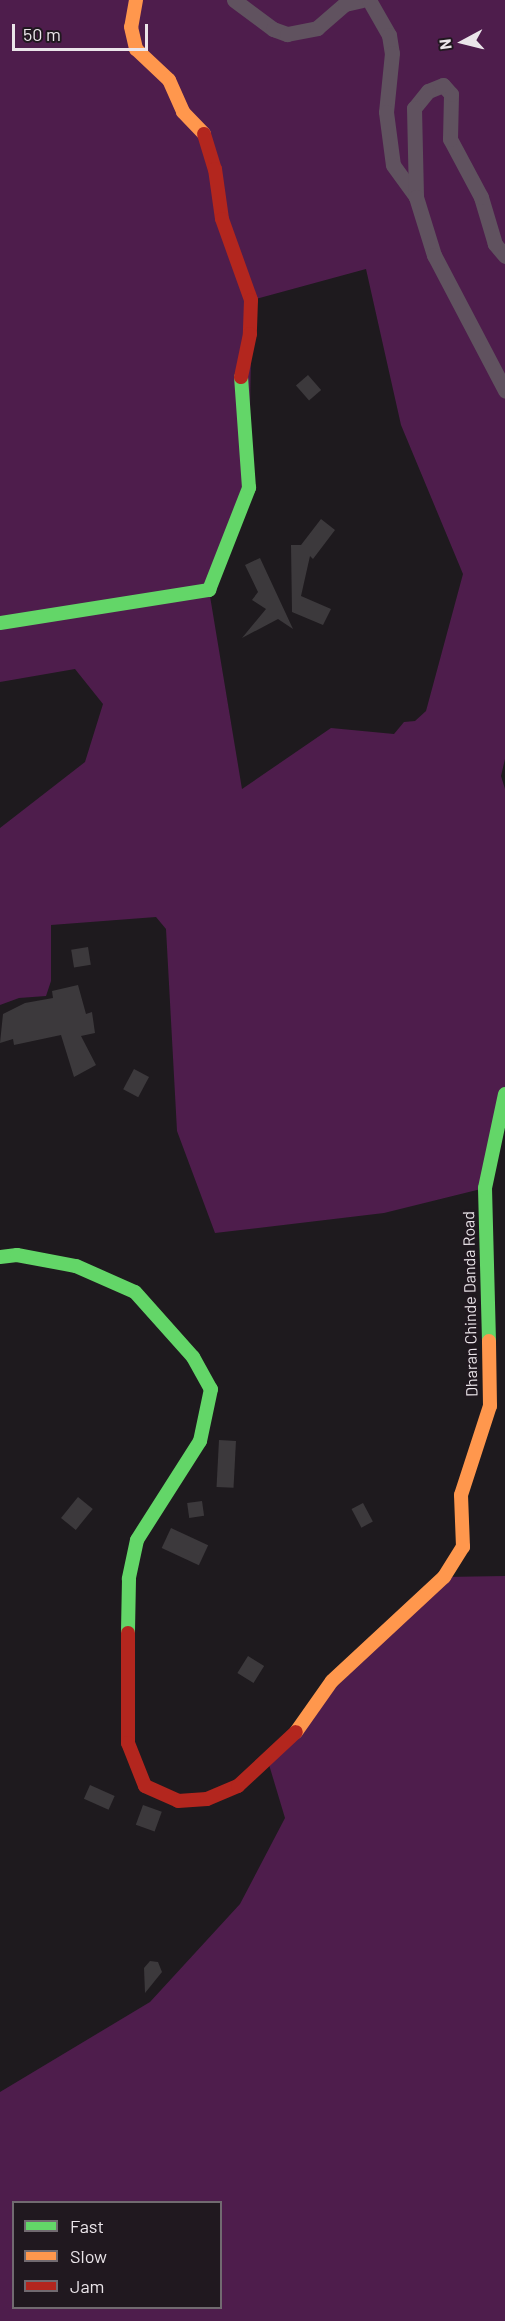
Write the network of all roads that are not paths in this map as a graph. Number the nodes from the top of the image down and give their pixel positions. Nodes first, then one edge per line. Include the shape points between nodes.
1 (136, 0) edge
2 (234, 0) edge
3 (362, 0) edge
4 (369, 0) edge
5 (416, 197) junction
6 (505, 256) edge
7 (505, 390) edge
8 (0, 623) edge
9 (505, 1094) edge
10 (0, 1257) edge

1 - 8 street via 131,27 136,49 169,80 183,112 204,134 215,169 222,219 252,300 240,384 249,488 209,590
2 - 3 street via 273,29 287,34 317,28 345,4
4 - 5 street via 389,35 392,53 386,112 393,165
5 - 6 street via 414,108 428,91 443,85 451,94 450,139 481,197 495,244
5 - 7 street via 434,255
9 - 10 street, Dharan Chinde Danda Road via 485,1188 490,1406 461,1495 463,1547 444,1577 333,1681 294,1735 238,1786 207,1799 178,1801 145,1786 128,1743 126,1716 129,1579 136,1540 200,1441 211,1389 193,1357 135,1292 76,1266 17,1255

